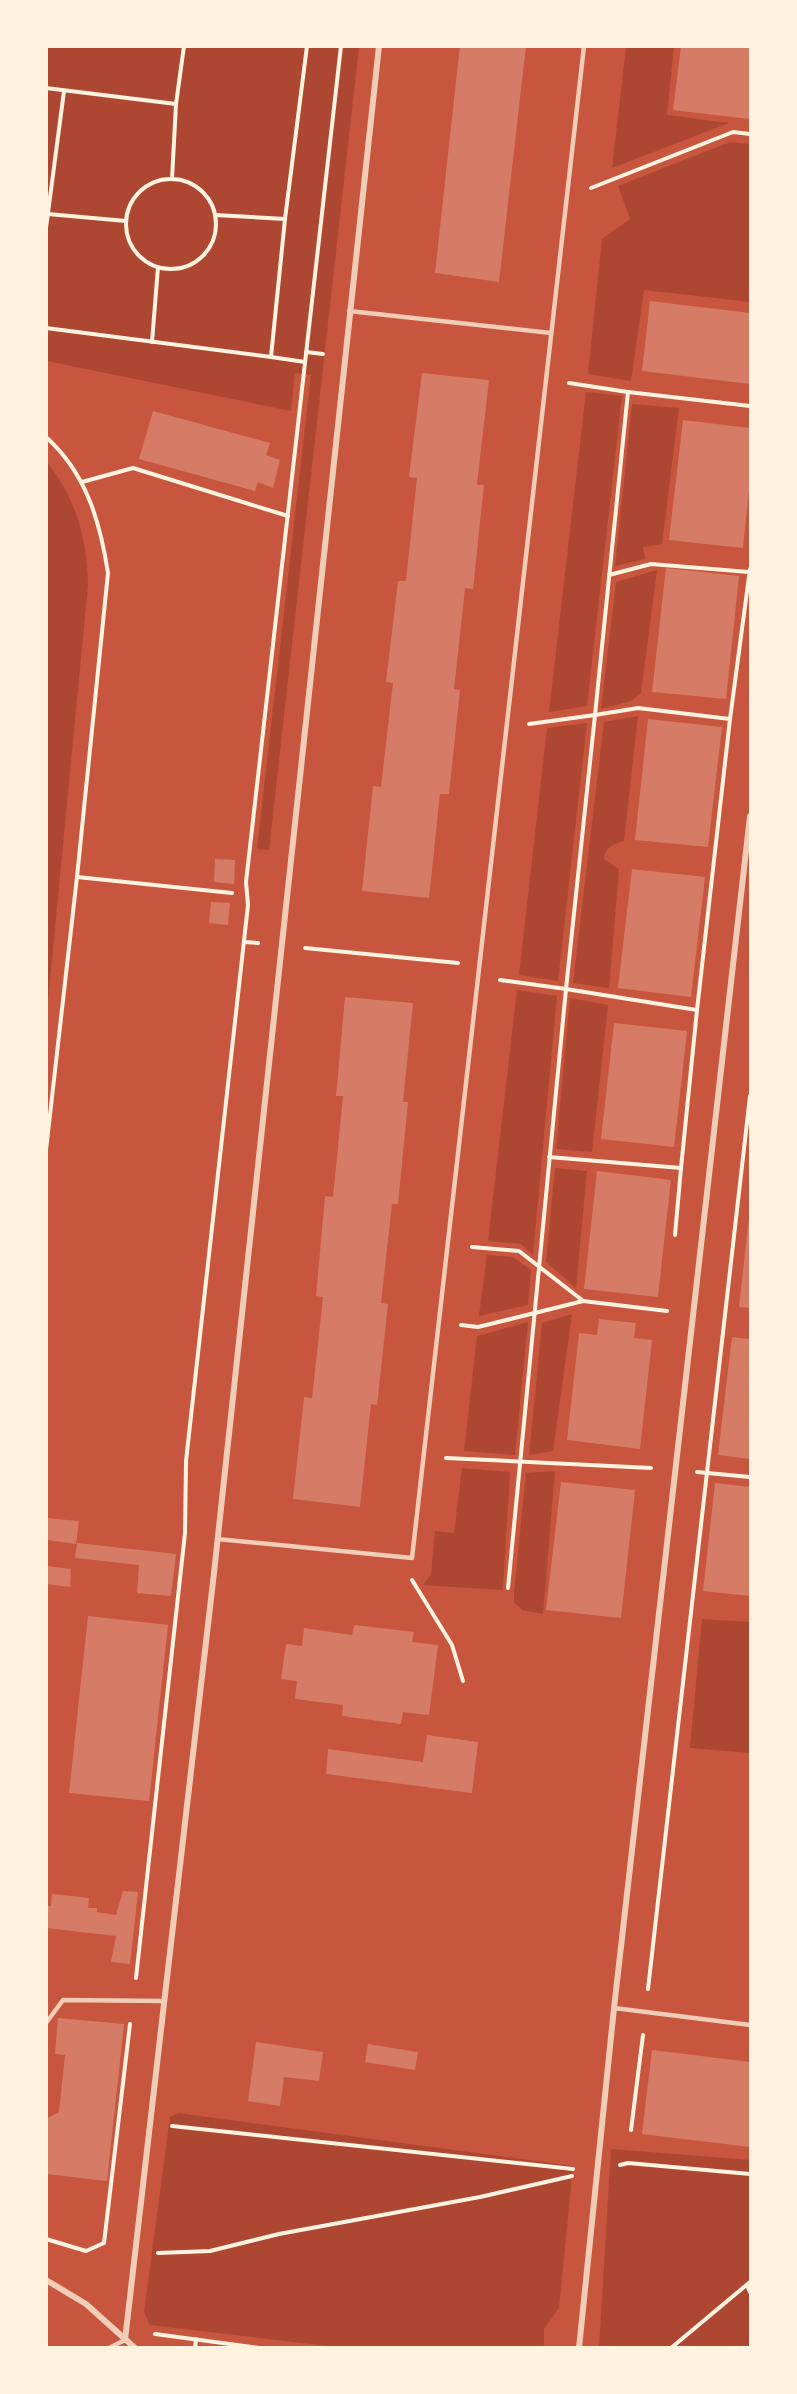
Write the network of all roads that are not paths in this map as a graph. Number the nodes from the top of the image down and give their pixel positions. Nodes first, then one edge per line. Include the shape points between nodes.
1 (379, 46) edge
2 (584, 46) edge
3 (349, 311) junction
4 (552, 333) junction
5 (750, 816) edge
6 (218, 1539) junction
7 (164, 2001) junction
8 (614, 2008) junction
9 (46, 2022) edge
10 (750, 2025) edge
11 (46, 2280) edge
12 (125, 2340) junction
13 (109, 2348) edge
14 (135, 2348) edge
15 (579, 2348) edge

1 - 3 street
2 - 4 lane
3 - 4 lane
3 - 6 street
4 - 6 lane via 412,1558
5 - 8 street
6 - 7 street
7 - 9 lane via 63,2000
7 - 12 street
8 - 10 lane
8 - 15 street
11 - 12 street via 86,2304
12 - 13 lane
12 - 14 street

